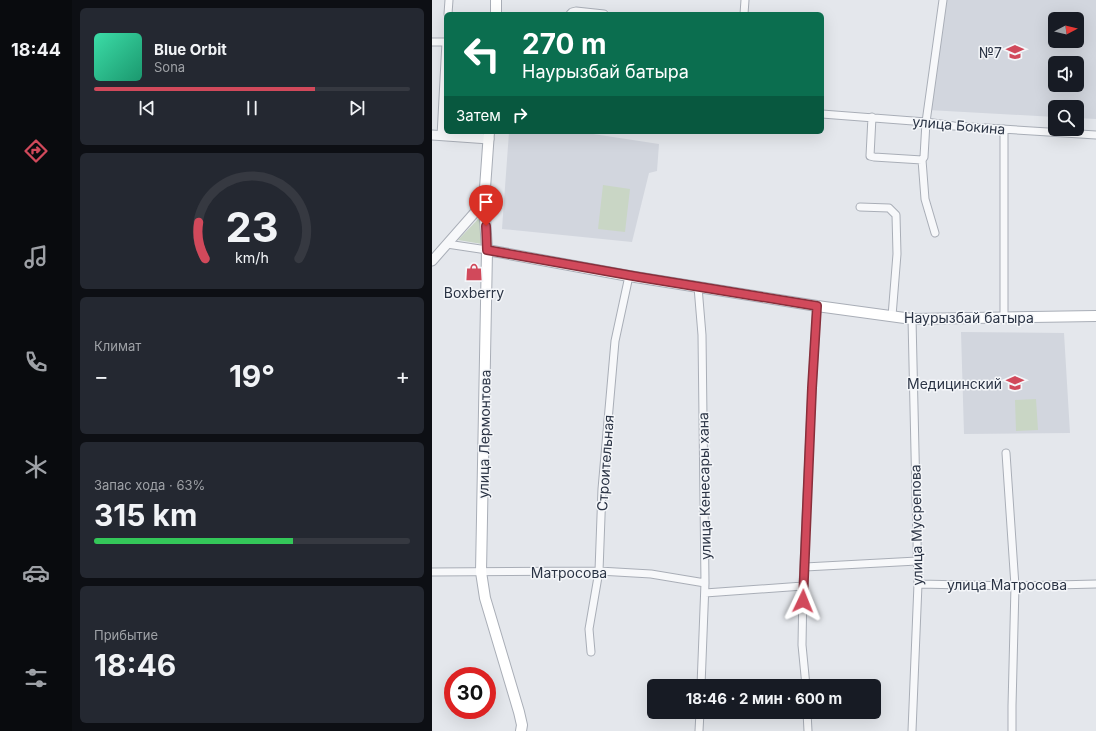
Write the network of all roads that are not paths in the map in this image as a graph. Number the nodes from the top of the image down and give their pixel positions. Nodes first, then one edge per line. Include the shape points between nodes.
1 (449, 0) edge
2 (496, 0) edge
3 (745, 0) edge
4 (943, 0) edge
5 (448, 12) edge
6 (496, 12) edge
7 (572, 12) edge
8 (585, 12) edge
9 (744, 12) edge
10 (432, 42) edge
11 (444, 42) edge
12 (444, 61) edge
13 (824, 114) edge
14 (872, 118) junction
15 (926, 122) junction
16 (1004, 129) junction
17 (436, 135) edge
18 (1096, 135) edge
19 (489, 136) edge
20 (922, 160) junction
21 (484, 202) junction
22 (860, 207) dead end
23 (935, 233) dead end
24 (447, 244) junction
25 (487, 250) junction
26 (432, 261) edge
27 (629, 276) junction
28 (698, 287) junction
29 (817, 306) junction
30 (892, 316) junction
31 (1096, 316) edge
32 (1004, 318) junction
33 (912, 319) junction
34 (1006, 453) dead end
35 (917, 561) junction
36 (805, 567) junction
37 (599, 571) junction
38 (432, 572) edge
39 (481, 572) junction
40 (705, 583) junction
41 (918, 584) junction
42 (1096, 584) edge
43 (803, 586) junction
44 (1015, 586) junction
45 (705, 593) junction
46 (591, 652) dead end
47 (701, 679) edge
48 (805, 679) edge
49 (700, 719) edge
50 (807, 719) edge
51 (522, 731) edge
52 (700, 731) edge
53 (808, 731) edge
54 (912, 731) edge
55 (1012, 731) edge

1 - 5 street
2 - 6 main road
3 - 9 street
4 - 15 street
7 - 8 street
10 - 11 street
12 - 17 street
13 - 14 street, улица Бокина
14 - 15 street, улица Бокина
14 - 20 street via 870,156
15 - 16 street, улица Бокина
15 - 20 street
16 - 18 street, улица Бокина
16 - 32 street
17 - 19 street
19 - 21 main road, улица Лермонтова
20 - 23 street via 925,199
21 - 24 street
21 - 25 main road, улица Лермонтова
22 - 30 street via 889,208 896,215 897,254
24 - 25 street
24 - 26 street
25 - 27 main road, Наурызбай батыра
25 - 39 main road, улица Лермонтова
27 - 28 main road, Наурызбай батыра
27 - 37 street, Строительная via 615,341 602,489
28 - 29 main road, Наурызбай батыра
28 - 40 street, улица Кенесары хана via 702,343
29 - 30 main road, Наурызбай батыра
29 - 36 street
30 - 33 main road, Наурызбай батыра
31 - 32 main road, Наурызбай батыра
32 - 33 main road, Наурызбай батыра
33 - 35 street, улица Мусрепова
34 - 44 street
35 - 36 street
35 - 41 street, улица Мусрепова
36 - 43 street
37 - 39 street, Матросова
37 - 40 street, Матросова via 651,574
37 - 46 street, Строительная via 589,629
38 - 39 street, Матросова
39 - 51 main road, улица Лермонтова via 485,598 519,712
40 - 45 street, улица Кенесары хана
41 - 44 street, улица Матросова
41 - 54 street, улица Мусрепова
42 - 44 street, улица Матросова
43 - 45 street
43 - 48 street via 802,645
44 - 55 street
45 - 47 street, улица Кенесары хана
49 - 52 street
50 - 53 street

